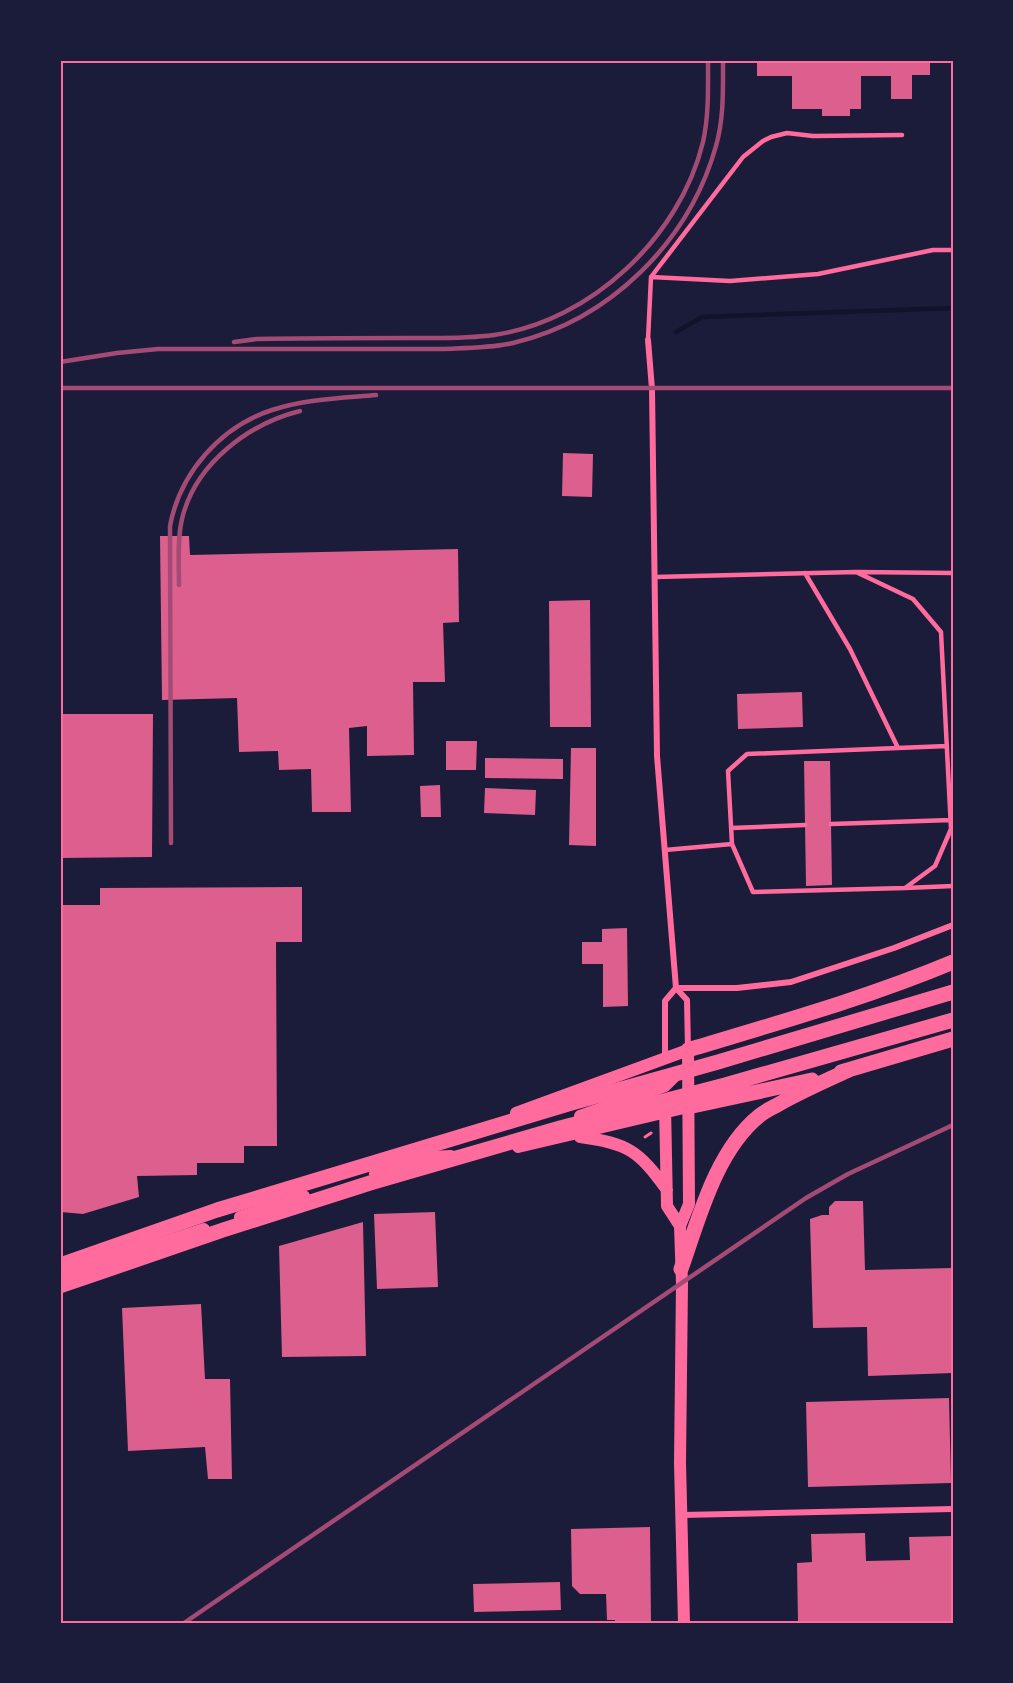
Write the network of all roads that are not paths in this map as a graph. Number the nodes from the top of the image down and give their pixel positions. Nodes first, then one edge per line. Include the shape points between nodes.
1 (902, 135) dead end
2 (953, 250) edge
3 (651, 277) junction
4 (648, 340) joint
5 (856, 572) junction
6 (805, 573) junction
7 (953, 573) edge
8 (654, 576) junction
9 (947, 746) junction
10 (898, 748) junction
11 (951, 820) junction
12 (831, 824) dead end
13 (805, 825) dead end
14 (731, 828) junction
15 (732, 844) junction
16 (665, 850) junction
17 (953, 886) edge
18 (905, 888) junction
19 (953, 925) edge
20 (953, 962) edge
21 (676, 987) junction
22 (953, 992) edge
23 (799, 1016) junction
24 (953, 1020) edge
25 (953, 1039) edge
26 (688, 1050) junction
27 (665, 1058) junction
28 (849, 1070) junction
29 (688, 1079) junction
30 (665, 1086) junction
31 (687, 1107) junction
32 (665, 1113) junction
33 (570, 1135) junction
34 (488, 1154) junction
35 (430, 1157) junction
36 (667, 1190) junction
37 (680, 1226) junction
38 (60, 1265) edge
39 (681, 1269) junction
40 (60, 1277) edge
41 (60, 1286) edge
42 (953, 1509) edge
43 (682, 1515) junction
44 (684, 1623) edge

1 - 3 lane via 787,134 763,141 743,158
2 - 3 lane via 933,250 818,274 730,281
3 - 4 lane
4 - 8 street
5 - 6 lane
5 - 7 lane
5 - 9 lane via 913,599 941,632
6 - 8 lane
6 - 10 lane via 850,649
8 - 16 street via 657,756
9 - 10 lane
9 - 11 lane
10 - 14 lane via 747,754 728,771
11 - 12 lane
11 - 18 lane via 935,866
13 - 14 lane
14 - 15 lane
15 - 16 lane
15 - 18 lane via 753,892
16 - 21 street
17 - 18 lane
19 - 21 street via 791,982 738,988
20 - 23 highway
21 - 26 street via 687,1000
21 - 27 street via 666,1000
22 - 38 highway via 228,1207
23 - 26 highway
23 - 29 highway
24 - 41 highway via 370,1183
25 - 28 highway
26 - 27 main road
26 - 29 main road
26 - 30 main road via 682,1067
27 - 30 main road
27 - 35 main road via 480,1126
28 - 31 highway
28 - 39 highway via 760,1115 737,1137 702,1208
29 - 31 main road
29 - 32 highway via 668,1102
30 - 32 main road
30 - 34 main road
31 - 32 main road
31 - 37 main road via 688,1204
32 - 33 main road
32 - 36 main road
33 - 34 main road
33 - 36 main road via 621,1145 638,1155
34 - 35 main road
35 - 40 main road
36 - 37 main road via 667,1206
37 - 39 main road
39 - 43 main road
42 - 43 street
43 - 44 main road

